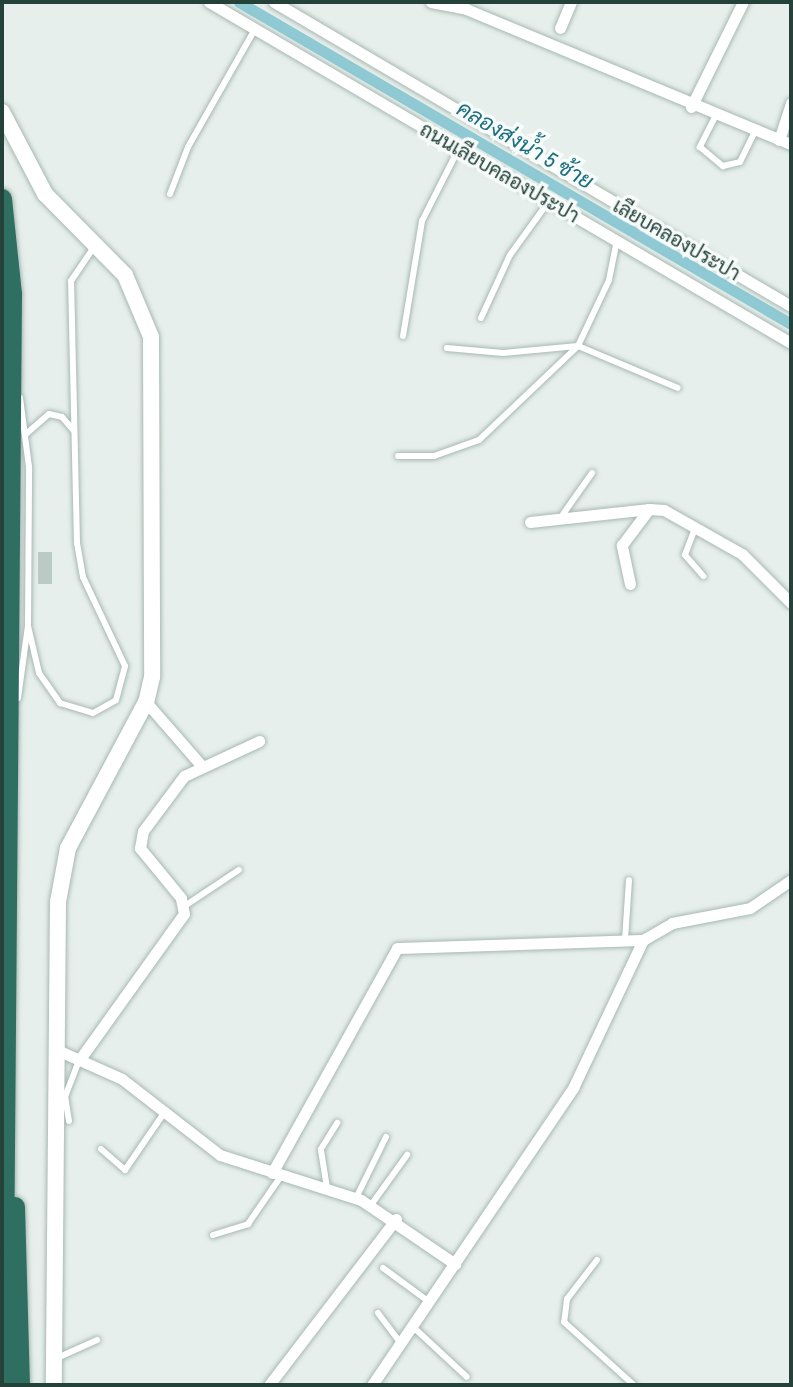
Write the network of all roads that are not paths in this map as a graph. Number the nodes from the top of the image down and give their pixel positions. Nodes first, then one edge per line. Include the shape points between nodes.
1 (209, 2) edge
2 (274, 2) edge
3 (433, 2) edge
4 (571, 2) edge
5 (743, 2) edge
6 (560, 28) dead end
7 (255, 29) junction
8 (791, 103) edge
9 (691, 107) junction
10 (2, 112) edge
11 (715, 117) junction
12 (755, 131) junction
13 (785, 142) edge
14 (459, 148) junction
15 (170, 194) dead end
16 (2, 199) edge
17 (549, 201) junction
18 (617, 240) junction
19 (99, 243) junction
20 (791, 306) edge
21 (481, 318) dead end
22 (403, 336) dead end
23 (791, 343) edge
24 (578, 346) junction
25 (447, 348) dead end
26 (11, 351) junction
27 (678, 388) dead end
28 (26, 434) junction
29 (76, 434) junction
30 (398, 456) dead end
31 (592, 473) dead end
32 (649, 509) junction
33 (558, 519) junction
34 (530, 522) dead end
35 (696, 526) junction
36 (703, 576) dead end
37 (630, 584) dead end
38 (791, 603) edge
39 (28, 626) junction
40 (146, 702) junction
41 (10, 738) junction
42 (259, 741) dead end
43 (201, 765) junction
44 (239, 870) dead end
45 (629, 880) dead end
46 (791, 880) edge
47 (183, 907) junction
48 (625, 939) junction
49 (643, 940) junction
50 (55, 1049) junction
51 (80, 1059) junction
52 (164, 1113) junction
53 (69, 1121) dead end
54 (337, 1123) dead end
55 (386, 1137) dead end
56 (101, 1149) dead end
57 (407, 1155) dead end
58 (9, 1172) junction
59 (277, 1175) junction
60 (327, 1188) junction
61 (356, 1198) junction
62 (371, 1205) junction
63 (396, 1219) junction
64 (213, 1235) dead end
65 (597, 1260) dead end
66 (455, 1264) junction
67 (383, 1268) dead end
68 (428, 1301) junction
69 (378, 1313) dead end
70 (411, 1325) junction
71 (97, 1340) dead end
72 (400, 1342) junction
73 (54, 1359) junction
74 (467, 1377) dead end
75 (3, 1385) edge
76 (20, 1385) edge
77 (54, 1385) edge
78 (61, 1385) edge
79 (269, 1385) edge
80 (372, 1385) edge
81 (634, 1385) edge

1 - 7 street, ถนนเลียบคลองประปา
2 - 20 street, เลียบคลองประปา
3 - 9 street via 483,15
4 - 6 street
5 - 9 street
7 - 14 street, ถนนเลียบคลองประปา
7 - 15 lane via 192,139
8 - 13 street
9 - 11 street
10 - 19 main road via 45,194
11 - 12 street
11 - 12 lane via 700,147 723,166 740,162
12 - 13 street
14 - 17 street, ถนนเลียบคลองประปา
14 - 22 lane via 422,221
16 - 26 highway
17 - 18 street, ถนนเลียบคลองประปา
17 - 21 lane via 510,255
18 - 23 street, ถนนเลียบคลองประปา
18 - 24 lane via 606,288
19 - 29 lane via 71,281
19 - 40 main road via 146,311 151,337
24 - 25 lane via 503,353
24 - 27 lane
24 - 30 lane via 479,440 434,456
26 - 28 lane
26 - 41 highway
28 - 29 lane via 53,414
28 - 39 lane
29 - 39 lane via 78,556 125,666 116,700 93,713 60,703 39,673
31 - 33 lane
32 - 33 street via 588,510
32 - 35 street
32 - 37 street via 619,554
33 - 34 street
35 - 36 lane via 685,555
35 - 38 street via 742,554
39 - 41 lane
40 - 43 street
40 - 50 main road via 61,870
41 - 58 highway
42 - 43 street
43 - 47 street via 175,785 140,839
44 - 47 lane
45 - 48 lane
46 - 49 street via 750,908 672,923
47 - 51 street via 154,964
48 - 49 street
48 - 59 street via 397,948
49 - 66 street via 573,1088
50 - 51 street
50 - 73 main road
51 - 52 street via 122,1079
51 - 53 lane via 65,1097
52 - 56 lane via 125,1170
52 - 59 street via 220,1155
54 - 60 lane via 321,1149
55 - 61 lane
57 - 62 lane
58 - 75 highway
58 - 76 highway via 19,1247
59 - 60 street
59 - 64 lane via 248,1224
60 - 61 street
61 - 62 street
62 - 63 street
63 - 66 street
63 - 79 street
65 - 81 lane via 567,1299 564,1322
66 - 68 street
67 - 68 lane
68 - 70 street
69 - 72 lane
70 - 72 street
70 - 74 lane
71 - 73 lane
72 - 80 street
73 - 77 main road
73 - 78 street

